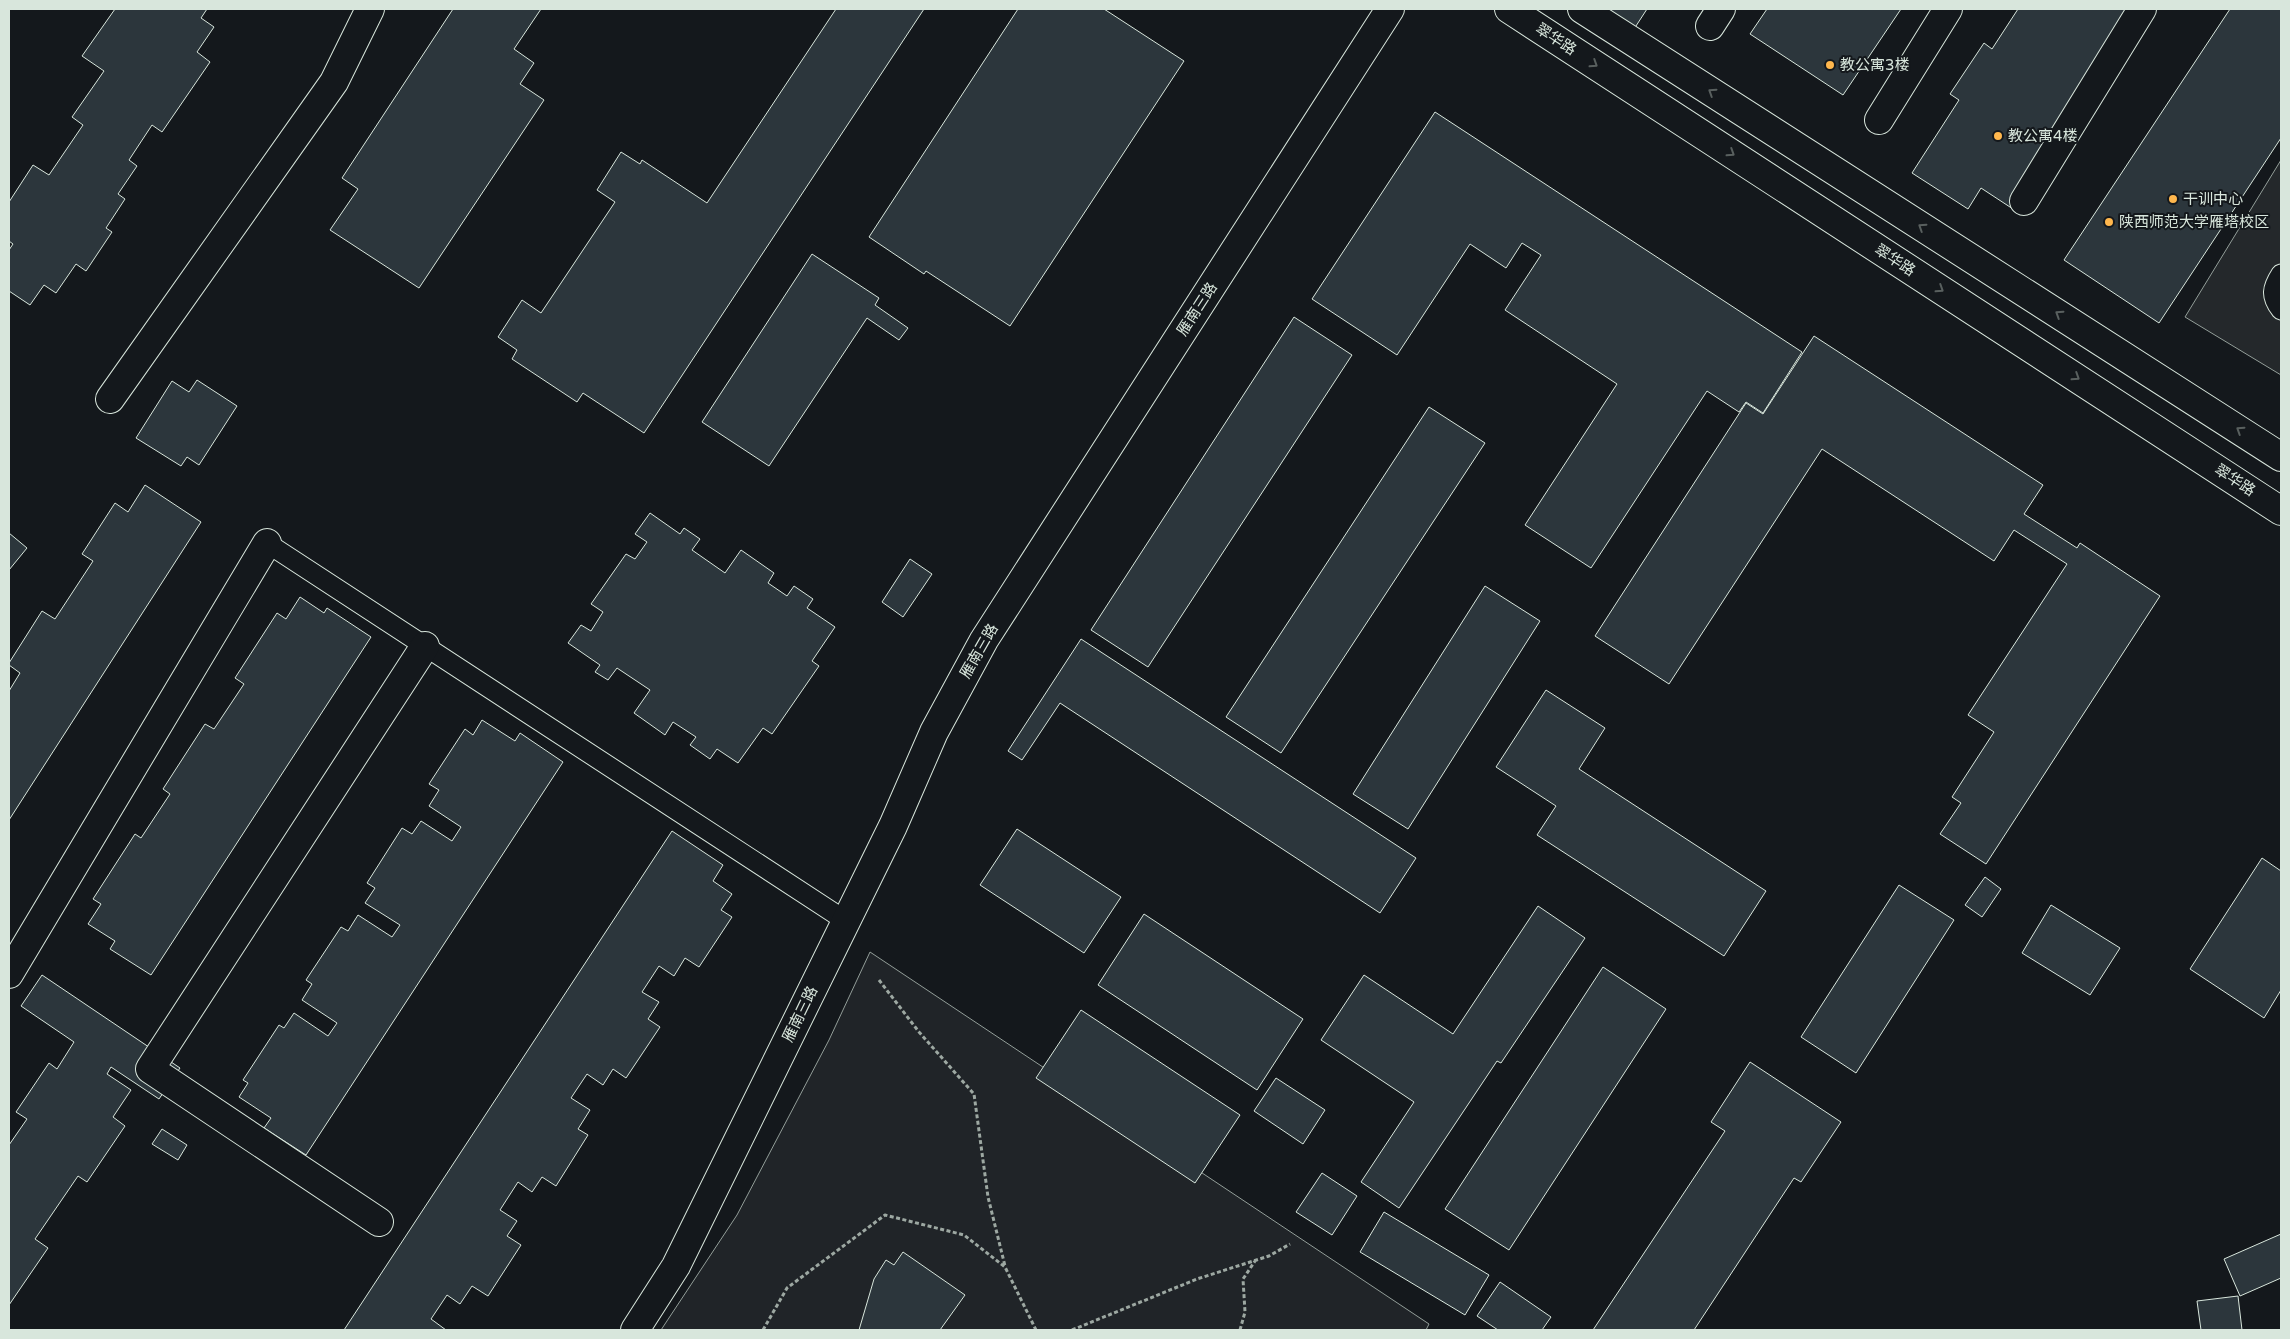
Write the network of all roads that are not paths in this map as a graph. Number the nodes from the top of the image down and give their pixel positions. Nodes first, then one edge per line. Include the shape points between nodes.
1 (370, 9) edge
2 (1390, 9) edge
3 (1510, 9) edge
4 (1582, 9) edge
5 (1948, 9) edge
6 (2142, 9) edge
7 (1879, 120) dead end
8 (2024, 201) dead end
9 (2281, 274) edge
10 (2281, 310) edge
11 (110, 399) dead end
12 (2281, 456) edge
13 (2281, 511) edge
14 (266, 543) joint
15 (425, 646) junction
16 (846, 921) junction
17 (9, 974) edge
18 (379, 1222) dead end
19 (635, 1330) edge

1 - 11 street via 334,82
2 - 16 street, 雁南三路 via 984,640 934,732 893,826
3 -> 13 street, 翠华路
12 -> 4 street
5 - 7 street
6 - 8 street
9 - 10 lane via 2272,294
14 - 15 lane
14 - 17 street
15 - 16 lane
15 - 18 street via 150,1069
16 - 19 street, 雁南三路 via 676,1266

